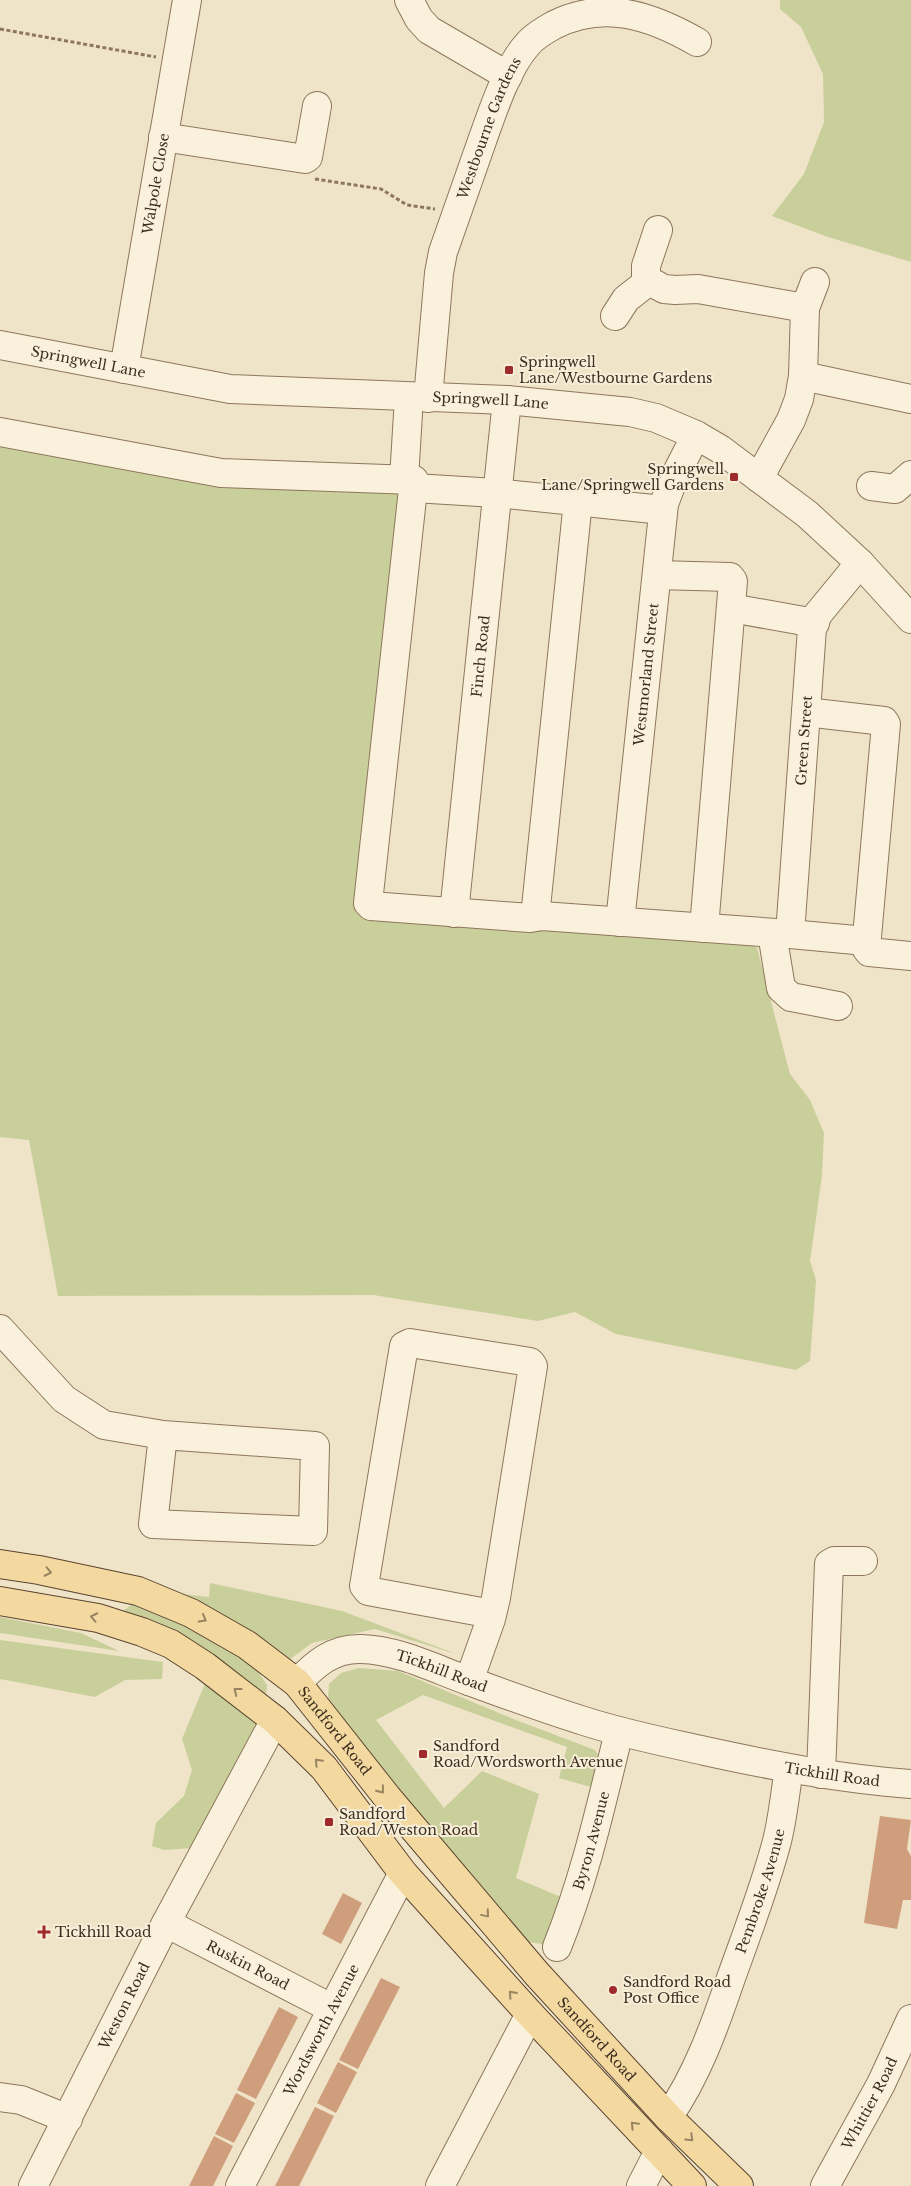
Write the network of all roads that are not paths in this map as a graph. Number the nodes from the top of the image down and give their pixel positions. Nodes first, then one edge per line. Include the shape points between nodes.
1 (187, 0) edge
2 (409, 0) edge
3 (696, 42) dead end
4 (508, 76) junction
5 (317, 106) dead end
6 (163, 137) junction
7 (658, 230) dead end
8 (649, 281) junction
9 (815, 282) dead end
10 (805, 308) junction
11 (616, 316) dead end
12 (0, 345) edge
13 (124, 369) junction
14 (803, 376) junction
15 (419, 397) junction
16 (911, 399) edge
17 (507, 400) junction
18 (0, 432) edge
19 (696, 435) junction
20 (911, 475) edge
21 (759, 478) junction
22 (409, 483) junction
23 (871, 486) dead end
24 (496, 493) junction
25 (578, 501) junction
26 (664, 510) junction
27 (860, 563) junction
28 (657, 574) junction
29 (730, 608) junction
30 (909, 613) edge
31 (815, 623) junction
32 (806, 712) junction
33 (454, 913) junction
34 (535, 917) junction
35 (620, 922) junction
36 (704, 928) junction
37 (781, 933) junction
38 (866, 941) junction
39 (911, 956) edge
40 (838, 1006) dead end
41 (0, 1329) edge
42 (164, 1435) junction
43 (863, 1561) dead end
44 (0, 1564) edge
45 (0, 1601) edge
46 (492, 1614) junction
47 (469, 1681) junction
48 (297, 1683) junction
49 (276, 1720) junction
50 (619, 1732) junction
51 (789, 1769) junction
52 (821, 1774) junction
53 (911, 1784) edge
54 (403, 1872) junction
55 (166, 1923) junction
56 (512, 1946) junction
57 (557, 1947) junction
58 (552, 1992) junction
59 (331, 2008) junction
60 (530, 2014) junction
61 (911, 2019) edge
62 (0, 2097) edge
63 (668, 2117) junction
64 (68, 2119) junction
65 (659, 2151) junction
66 (33, 2186) edge
67 (240, 2186) edge
68 (440, 2186) edge
69 (641, 2186) edge
70 (692, 2186) edge
71 (739, 2186) edge
72 (825, 2186) edge

1 - 6 street, Walpole Close
2 - 4 street via 429,30
3 - 4 street, Westbourne Gardens via 651,18 612,11 590,11 571,16 527,45
4 - 15 street, Westbourne Gardens via 443,252
5 - 6 street via 305,159
6 - 13 street, Walpole Close
7 - 8 street via 646,266
8 - 10 street via 664,289 698,289
8 - 11 street via 626,299
9 - 10 street
10 - 14 street
12 - 13 street, Springwell Lane
13 - 15 street, Springwell Lane via 230,389
14 - 16 street
14 - 21 street via 791,420
15 - 17 street, Springwell Lane
15 - 22 street, Westbourne Gardens
17 - 19 street, Springwell Lane via 630,412 656,418
17 - 24 street, Finch Road
18 - 22 street via 221,473
19 - 21 street, Springwell Lane
19 - 26 street, Westmorland Street via 673,480
20 - 23 street via 895,489
21 - 27 street, Springwell Lane via 807,514
22 - 24 street
22 - 33 street, Westbourne Gardens via 368,903 371,906
24 - 25 street
24 - 33 street, Finch Road
25 - 26 street
25 - 34 street
26 - 28 street, Westmorland Street
27 - 30 street, Springwell Lane
27 - 31 street, Green Street via 818,614
28 - 29 street via 730,577 733,581
28 - 35 street, Westmorland Street
29 - 31 street
29 - 36 street
31 - 32 street, Green Street
32 - 37 street, Green Street
32 - 38 street via 884,721 886,724
33 - 34 street
34 - 35 street
35 - 36 street
36 - 37 street
37 - 38 street
37 - 40 street, Green Street via 780,988 784,994
38 - 39 street via 868,952
41 - 42 street via 64,1399 104,1425
42 - 42 street via 316,1446 313,1531 153,1524
43 - 52 street via 837,1560 829,1564
44 -> 48 main road via 138,1591 191,1613 247,1645
49 -> 45 main road via 205,1666 170,1644 98,1618
46 - 46 street via 533,1366 530,1362 410,1344 404,1346 364,1586 368,1591
46 - 47 street
47 - 48 street, Tickhill Road via 380,1651 359,1649 339,1651 318,1662
47 - 50 street, Tickhill Road
48 - 49 main road, Sandford Road
48 -> 56 main road, Sandford Road
54 -> 49 main road via 324,1768
49 - 55 street, Weston Road
50 - 51 street, Tickhill Road
50 - 57 street, Byron Avenue via 592,1843
51 - 52 street, Tickhill Road
51 - 63 street, Pembroke Avenue via 777,1840 759,1899 700,2058 681,2099
52 - 53 street, Tickhill Road
54 - 59 street, Wordsworth Avenue
60 -> 54 main road
55 - 59 street, Ruskin Road
55 - 64 street, Weston Road
56 - 57 street via 538,1952
56 - 58 main road, Sandford Road
57 - 58 street, Byron Avenue via 549,1980
58 - 63 main road, Sandford Road
59 - 67 street, Wordsworth Avenue
65 -> 60 main road
60 - 68 street
61 - 72 street, Whittier Road via 881,2084
62 - 64 street via 22,2100
63 -> 71 main road, Sandford Road
64 - 66 street, Weston Road
65 - 69 street
65 - 70 main road

